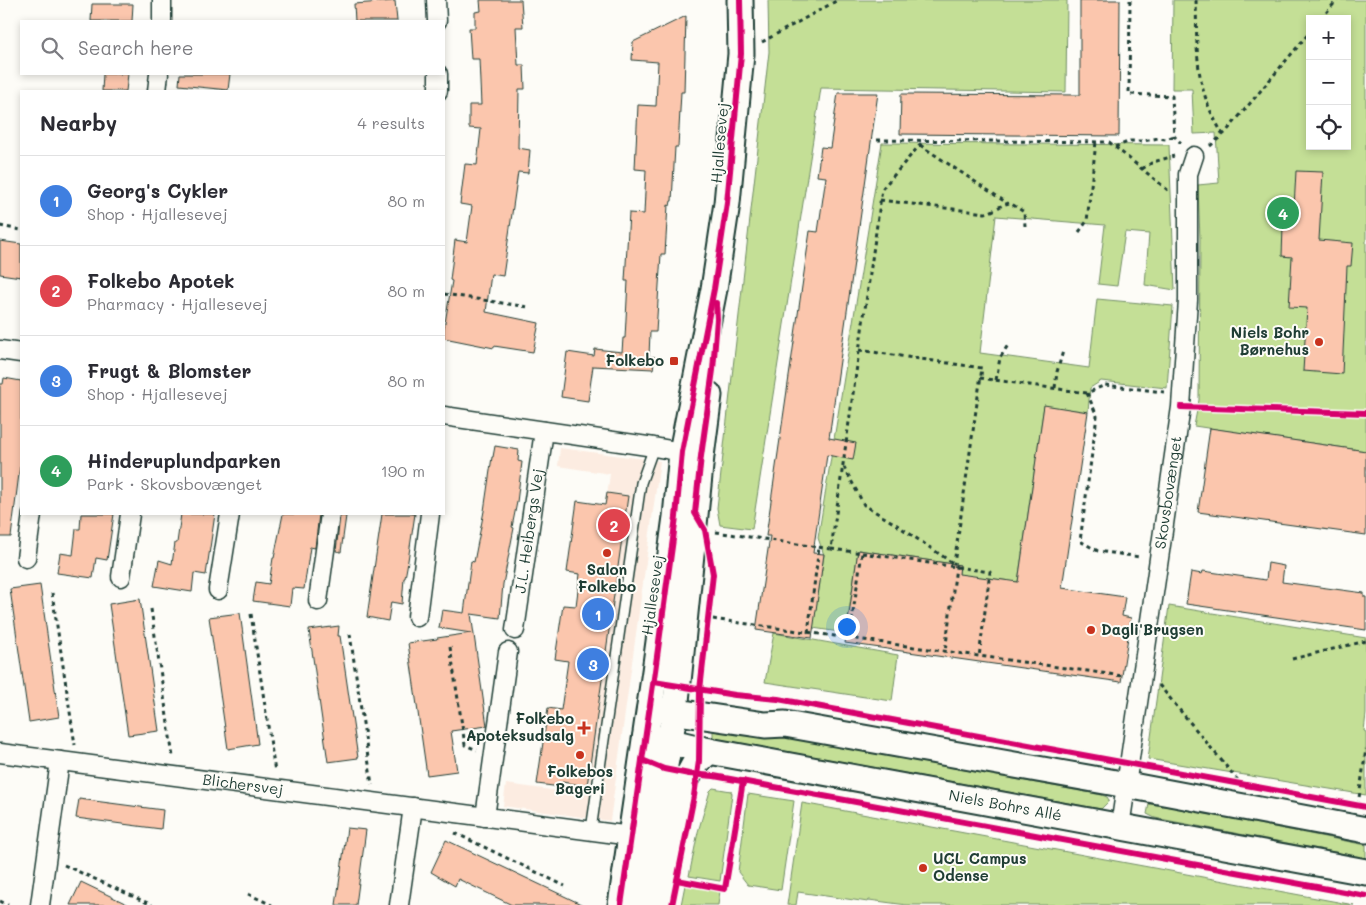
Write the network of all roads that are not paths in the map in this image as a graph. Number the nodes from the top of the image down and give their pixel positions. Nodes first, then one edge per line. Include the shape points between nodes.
1 (162, 0) edge
2 (436, 0) edge
3 (740, 0) edge
4 (162, 20) edge
5 (437, 20) edge
6 (159, 75) edge
7 (438, 75) edge
8 (157, 90) edge
9 (438, 90) edge
10 (1194, 156) road end
11 (0, 350) edge
12 (20, 353) edge
13 (445, 416) edge
14 (544, 431) junction
15 (654, 447) junction
16 (691, 454) junction
17 (32, 515) edge
18 (130, 515) edge
19 (230, 515) edge
20 (330, 515) edge
21 (430, 515) edge
22 (26, 558) dead end
23 (121, 577) dead end
24 (218, 590) dead end
25 (318, 601) dead end
26 (417, 617) dead end
27 (515, 630) dead end
28 (508, 652) dead end
29 (678, 678) junction
30 (650, 708) junction
31 (675, 711) junction
32 (785, 724) junction
33 (646, 736) junction
34 (670, 742) junction
35 (709, 751) junction
36 (0, 753) edge
37 (69, 762) junction
38 (1127, 785) junction
39 (413, 807) junction
40 (485, 817) junction
41 (1120, 827) junction
42 (590, 830) junction
43 (1366, 830) edge
44 (631, 836) junction
45 (1366, 872) edge
46 (40, 905) edge
47 (399, 905) edge
48 (621, 905) edge
49 (639, 905) edge
50 (656, 905) edge

1 - 4 street
2 - 5 street
3 - 16 street, Hjallesevej via 741,54 727,204
6 - 8 street
7 - 9 street
10 - 38 street, Skovsbovænget via 1188,174 1188,300 1182,395
11 - 12 street
13 - 14 street
14 - 15 street
14 - 27 street, J.L. Heibergs Vej
15 - 16 street
15 - 42 lane via 641,483
16 - 29 street, Hjallesevej via 693,529
16 - 30 street, Hjallesevej via 676,517
17 - 22 street
18 - 23 street
19 - 24 street
20 - 25 street
21 - 26 street
28 - 40 street
29 - 31 street, Hjallesevej
29 - 32 street via 685,694 696,700 768,715
30 - 31 street
30 - 33 street, Hjallesevej
31 - 32 street via 765,725
31 - 34 street, Hjallesevej
32 - 38 street
33 - 34 street, Niels Bohrs Allé
33 - 44 street, Hjallesevej
34 - 35 street, Niels Bohrs Allé
34 - 49 street, Hjallesevej
35 - 41 street, Niels Bohrs Allé
35 - 50 street via 694,765 681,789
36 - 37 street, Blichersvej
37 - 39 street, Blichersvej
37 - 46 street via 46,858
38 - 41 street, Skovsbovænget
38 - 43 street
39 - 40 street, Blichersvej
39 - 47 street
40 - 42 street, Blichersvej
41 - 45 street, Niels Bohrs Allé
42 - 44 street, Blichersvej
44 - 48 street, Hjallesevej

